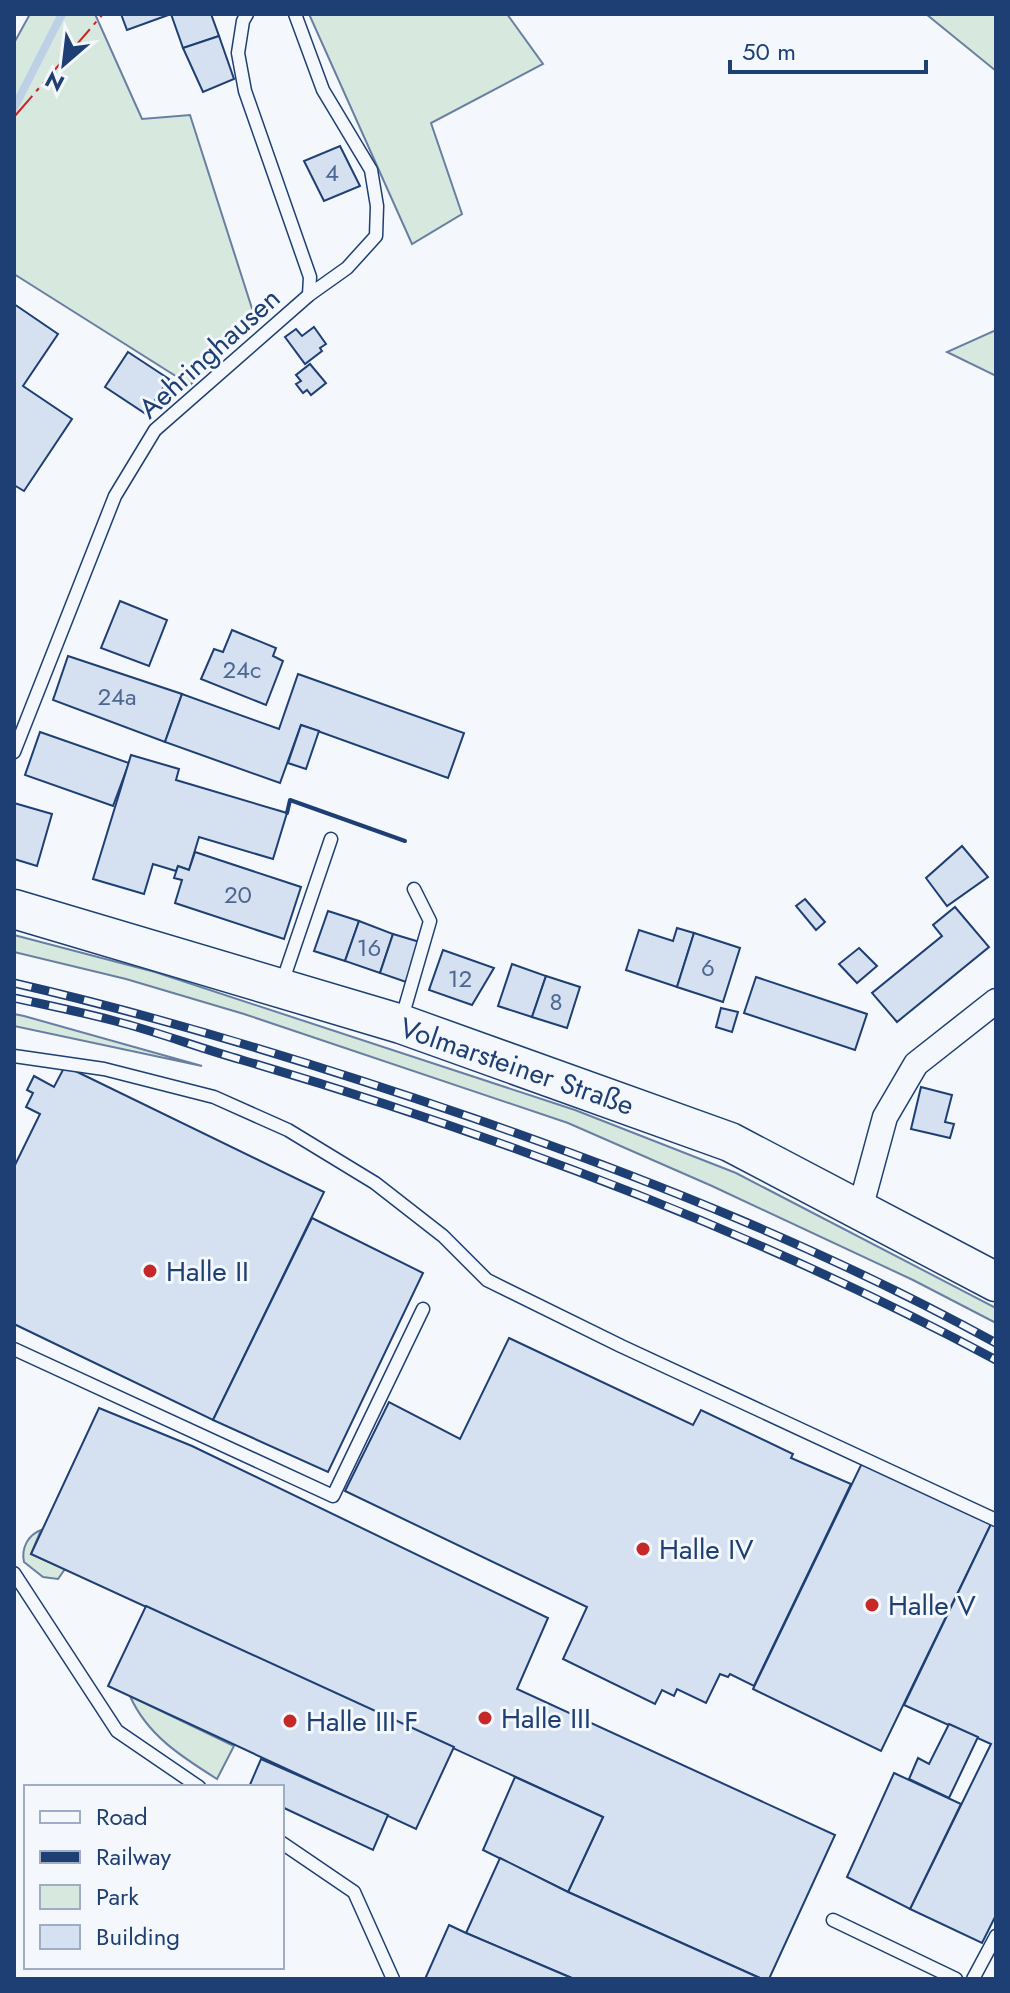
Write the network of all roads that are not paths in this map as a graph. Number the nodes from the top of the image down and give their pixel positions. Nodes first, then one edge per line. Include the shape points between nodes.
1 (247, 14) edge
2 (295, 14) edge
3 (309, 295) junction
4 (14, 752) edge
5 (331, 839) dead end
6 (414, 889) dead end
7 (14, 909) edge
8 (280, 989) junction
9 (996, 1001) edge
10 (401, 1024) junction
11 (14, 1056) edge
12 (860, 1209) junction
13 (996, 1282) edge
14 (423, 1309) dead end
15 (14, 1349) edge
16 (996, 1520) edge
17 (14, 1573) edge
18 (196, 1785) edge
19 (284, 1844) edge
20 (833, 1920) dead end
21 (996, 1936) edge
22 (393, 1979) edge
23 (956, 1979) edge
24 (973, 1979) edge

1 - 3 lane via 238,53 245,91 310,277
2 - 3 lane, Aehringhausen via 323,90 371,170 377,206 376,236 347,268
3 - 4 lane, Aehringhausen via 155,430 115,496
5 - 8 lane
6 - 10 lane via 430,921
7 - 8 main road, Volmarsteiner Straße
8 - 10 main road, Volmarsteiner Straße
9 - 12 street via 916,1064 885,1117
10 - 12 main road, Volmarsteiner Straße via 730,1142
11 - 16 lane via 104,1069 214,1097 288,1130 375,1183 443,1236 487,1280
12 - 13 main road, Volmarsteiner Straße
14 - 15 lane via 333,1496
17 - 18 lane via 117,1731
19 - 22 lane via 354,1892
20 - 23 lane
21 - 24 lane

